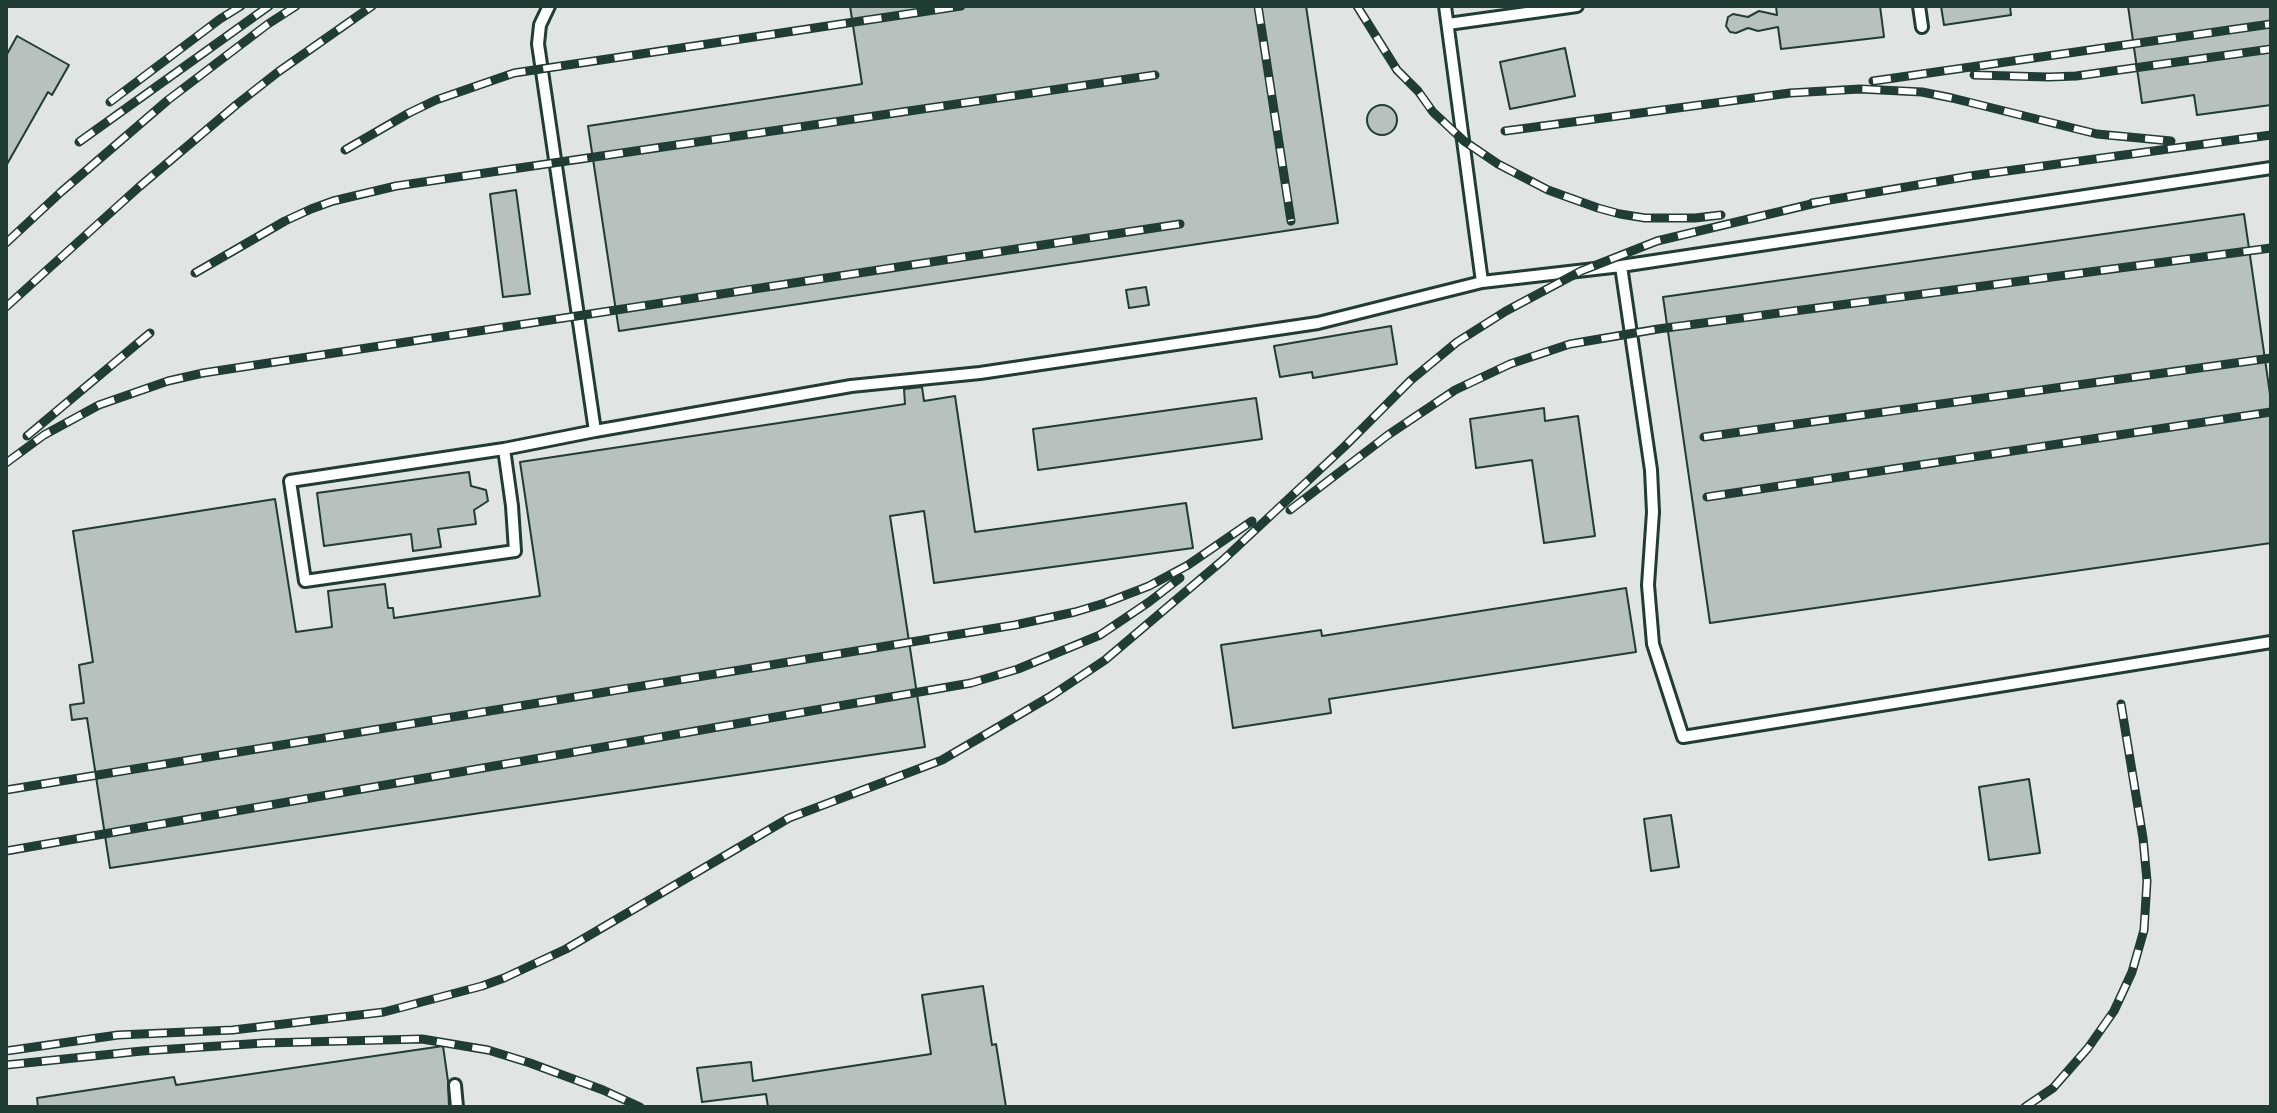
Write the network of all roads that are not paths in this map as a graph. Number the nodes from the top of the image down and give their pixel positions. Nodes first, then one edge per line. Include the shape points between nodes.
1 (549, 6) edge
2 (1445, 6) edge
3 (1577, 6) edge
4 (1919, 6) edge
5 (1448, 24) junction
6 (1922, 27) dead end
7 (2271, 171) edge
8 (1621, 266) junction
9 (1482, 282) junction
10 (595, 431) junction
11 (504, 449) junction
12 (2271, 642) edge
13 (455, 1085) dead end
14 (457, 1107) edge

1 - 10 lane via 538,44
2 - 5 lane
3 - 5 lane
4 - 6 lane
5 - 9 lane
7 - 8 lane
8 - 9 lane
8 - 12 lane via 1651,470 1648,585 1653,644 1683,737
9 - 10 lane via 1318,323 980,373 851,386
10 - 11 lane
11 - 11 lane via 290,481 305,581 515,551
13 - 14 lane

